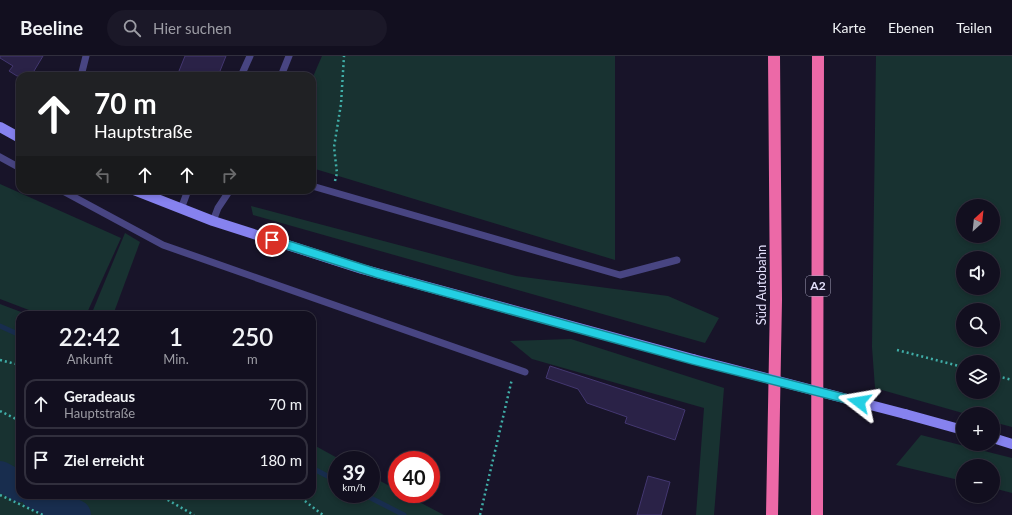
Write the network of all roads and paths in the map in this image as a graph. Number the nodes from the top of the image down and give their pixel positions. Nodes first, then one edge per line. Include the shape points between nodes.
1 (86, 56) edge
2 (250, 56) edge
3 (288, 56) edge
4 (344, 56) edge
5 (774, 56) edge
6 (818, 56) edge
7 (82, 72) edge
8 (242, 72) edge
9 (282, 72) edge
10 (0, 127) edge
11 (16, 136) edge
12 (0, 157) edge
13 (16, 166) edge
14 (316, 187) edge
15 (333, 191) junction
16 (68, 194) edge
17 (144, 194) edge
18 (187, 194) edge
19 (227, 194) edge
20 (181, 209) junction
21 (213, 221) junction
22 (677, 260) dead end
23 (897, 350) dead end
24 (0, 360) edge
25 (16, 364) edge
26 (956, 365) edge
27 (514, 369) junction
28 (525, 372) dead end
29 (1000, 377) edge
30 (1012, 380) edge
31 (0, 411) edge
32 (16, 419) edge
33 (956, 428) edge
34 (1000, 440) edge
35 (1012, 444) edge
36 (0, 495) edge
37 (166, 499) edge
38 (302, 499) edge
39 (43, 515) edge
40 (194, 515) edge
41 (323, 515) edge
42 (480, 515) edge
43 (772, 515) edge
44 (817, 515) edge

1 - 7 lane
2 - 8 lane
3 - 9 lane
4 - 15 path via 341,104 334,147 337,173
5 - 43 highway, Süd Autobahn via 776,300
6 - 44 highway, A2
10 - 11 street
12 - 13 lane
14 - 15 lane
15 - 22 lane via 620,275
16 - 27 lane via 163,245
17 - 20 street
18 - 20 lane
19 - 21 lane
20 - 21 street
21 - 33 street, bridge via 362,269 693,360
23 - 26 path
24 - 25 path
27 - 28 lane
27 - 42 path
29 - 30 path
31 - 32 path
34 - 35 street
36 - 39 path
37 - 40 path
38 - 41 path

